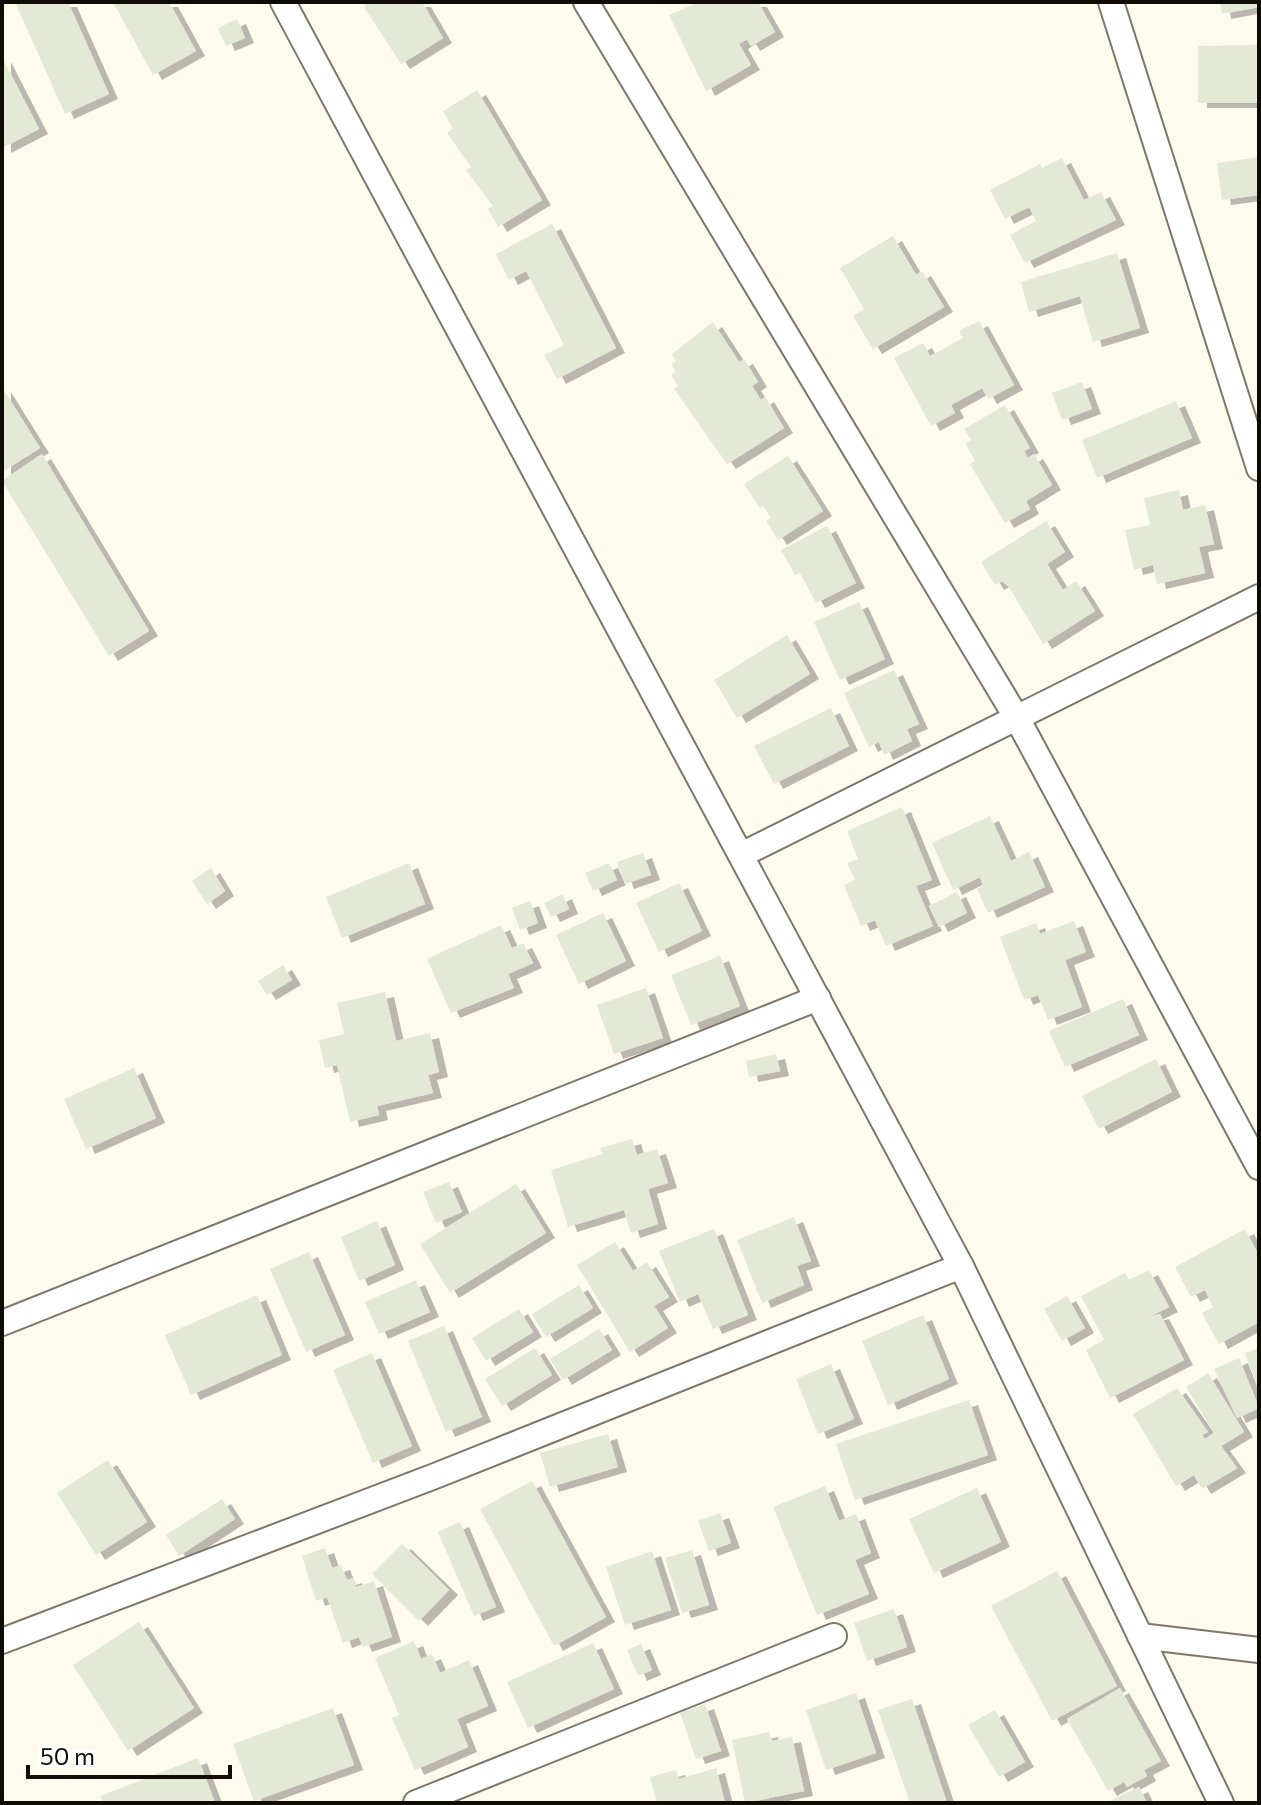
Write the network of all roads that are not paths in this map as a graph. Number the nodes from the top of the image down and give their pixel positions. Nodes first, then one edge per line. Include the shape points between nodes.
1 (283, 2) edge
2 (586, 2) edge
3 (1111, 2) edge
4 (1259, 468) edge
5 (1259, 597) edge
6 (1018, 720) junction
7 (741, 855) junction
8 (818, 998) junction
9 (1259, 1167) edge
10 (961, 1266) junction
11 (2, 1323) edge
12 (834, 1636) dead end
13 (1140, 1636) junction
14 (2, 1641) edge
15 (1259, 1650) edge
16 (416, 1803) edge
17 (1221, 1803) edge

1 - 7 street
2 - 6 street
3 - 4 street
5 - 6 street
6 - 7 street
6 - 9 street
7 - 8 street
8 - 10 street
8 - 11 street
10 - 13 street
10 - 14 street via 435,1476
12 - 16 street
13 - 15 street
13 - 17 street

